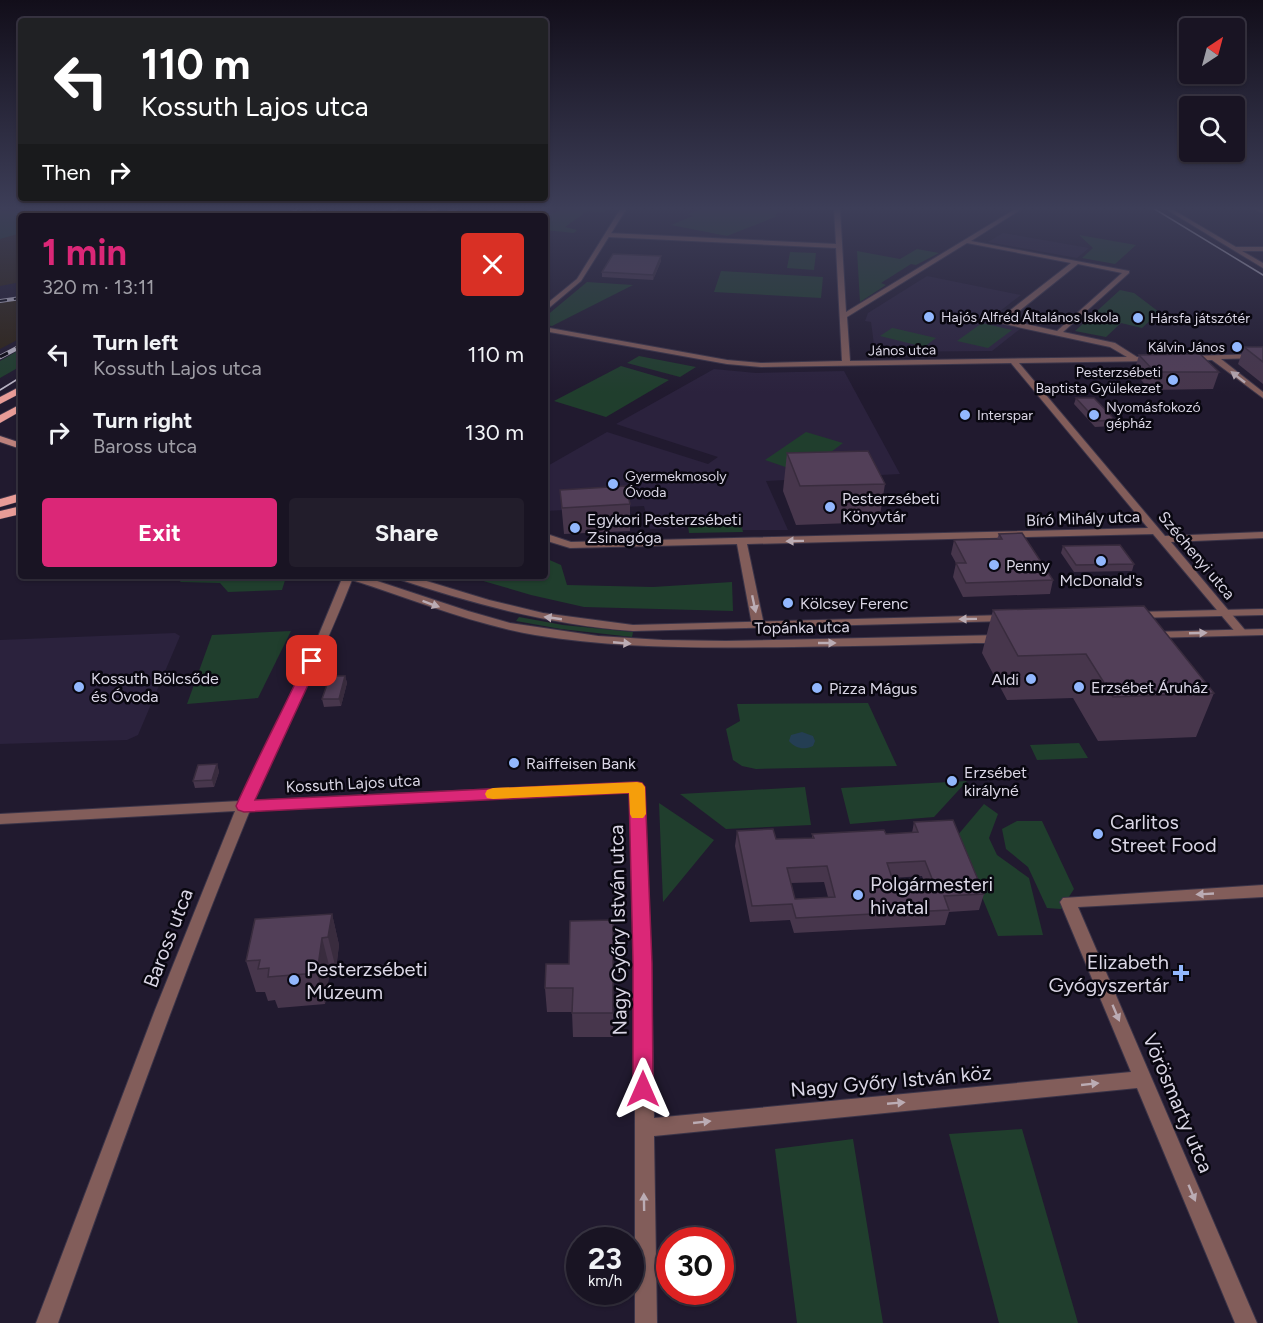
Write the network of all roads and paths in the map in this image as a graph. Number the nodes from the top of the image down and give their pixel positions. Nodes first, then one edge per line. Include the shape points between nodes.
1 (586, 270) edge
2 (841, 270) edge
3 (917, 270) edge
4 (1067, 270) edge
5 (1116, 270) edge
6 (548, 307) edge
7 (844, 316) junction
8 (548, 330) edge
9 (1058, 333) junction
10 (1263, 356) edge
11 (1213, 357) junction
12 (1157, 358) edge
13 (1180, 358) edge
14 (1135, 359) junction
15 (1013, 362) junction
16 (846, 364) junction
17 (18, 391) edge
18 (18, 396) edge
19 (1263, 396) edge
20 (1, 401) edge
21 (18, 409) edge
22 (18, 419) edge
23 (0, 420) edge
24 (0, 425) edge
25 (0, 439) edge
26 (18, 445) edge
27 (18, 498) edge
28 (0, 503) edge
29 (18, 511) edge
30 (0, 515) edge
31 (1159, 535) junction
32 (1263, 535) edge
33 (548, 537) edge
34 (742, 543) junction
35 (348, 579) edge
36 (358, 579) edge
37 (409, 579) edge
38 (1263, 612) edge
39 (1225, 614) junction
40 (1123, 615) edge
41 (1020, 618) edge
42 (758, 625) junction
43 (1241, 632) junction
44 (1263, 632) edge
45 (1134, 635) edge
46 (1016, 639) edge
47 (637, 787) joint
48 (244, 806) junction
49 (0, 819) edge
50 (1263, 891) edge
51 (1144, 1079) junction
52 (643, 1128) junction
53 (47, 1323) edge
54 (646, 1323) edge
55 (1246, 1323) edge

1 - 6 street
2 - 7 street
3 - 7 street
4 - 9 street via 1002,321
5 - 9 street via 1127,272
7 - 16 street
8 - 16 street, János utca via 727,362
9 - 14 street via 1112,345
10 - 11 street
11 - 13 street
19 -> 11 street
12 - 14 street, János utca
14 - 15 street, János utca
15 - 16 street, János utca
15 - 31 street, Széchenyi utca
17 - 20 main road
18 - 20 main road
21 - 23 main road
22 - 24 main road
25 - 26 main road
27 - 28 main road
29 - 30 main road
31 - 32 street, Bíró Mihály utca
31 -> 34 street, Bíró Mihály utca
31 - 39 street, Széchenyi utca
33 - 34 street, Bíró Mihály utca via 570,545
34 -> 42 street
35 - 48 street, Baross utca
36 -> 46 street, Topánka utca via 486,621 624,644
42 -> 37 street, Topánka utca via 633,627 590,623 510,610
38 - 39 street
39 - 40 street
39 - 43 street, Széchenyi utca
41 -> 42 street, Topánka utca
43 - 44 street
45 -> 43 street
47 - 48 street, Kossuth Lajos utca
47 - 52 street, Nagy Győry István utca
48 - 49 street, Kossuth Lajos utca
48 - 53 street, Baross utca
50 -> 51 street, Vörösmarty utca via 1068,902
52 -> 51 street, Nagy Győry István köz
51 -> 55 street, Vörösmarty utca
54 -> 52 street, Nagy Győry István utca

